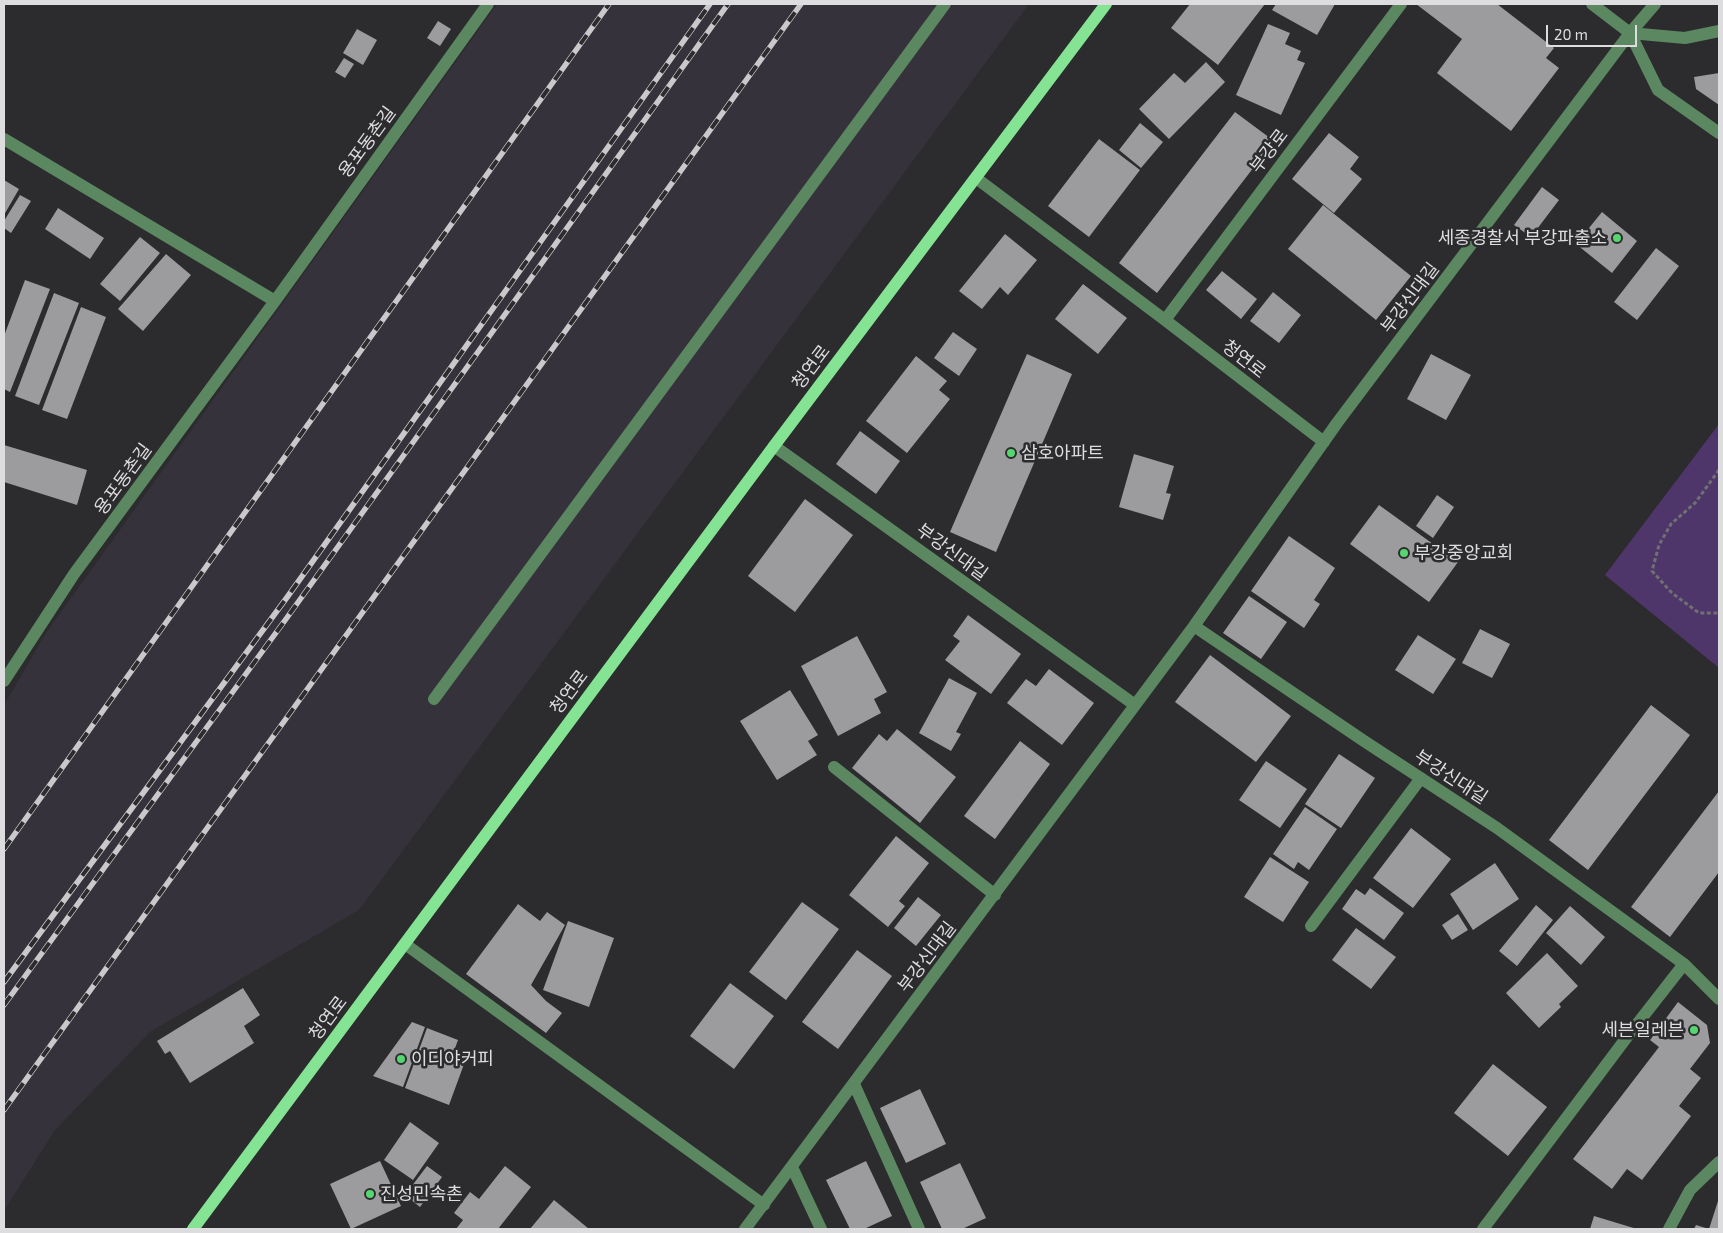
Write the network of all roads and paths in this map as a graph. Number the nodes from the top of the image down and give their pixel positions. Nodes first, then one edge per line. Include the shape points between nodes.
1 (488, 4) edge
2 (945, 4) edge
3 (1106, 4) edge
4 (1401, 4) edge
5 (1592, 4) edge
6 (1655, 4) edge
7 (1719, 31) edge
8 (1630, 32) junction
9 (1719, 133) edge
10 (4, 139) edge
11 (976, 178) junction
12 (275, 301) junction
13 (1164, 320) junction
14 (1324, 442) junction
15 (774, 446) junction
16 (1719, 470) edge
17 (1719, 613) edge
18 (1194, 626) junction
19 (4, 681) edge
20 (434, 699) dead end
21 (1135, 705) junction
22 (834, 768) dead end
23 (1421, 778) junction
24 (995, 894) junction
25 (1311, 926) dead end
26 (405, 944) junction
27 (1684, 964) junction
28 (1719, 999) edge
29 (854, 1084) junction
30 (1719, 1162) edge
31 (792, 1167) junction
32 (764, 1205) junction
33 (193, 1229) edge
34 (745, 1229) edge
35 (821, 1229) edge
36 (918, 1229) edge
37 (1483, 1229) edge
38 (1668, 1229) edge

1 - 12 street, 용포동촌길
2 - 20 street
3 - 11 main road, 청연로
4 - 13 street, 부강로
5 - 8 street
6 - 8 street, 부강신대길
7 - 8 street via 1685,38
8 - 9 street via 1658,90
8 - 14 street, 부강신대길
10 - 12 street
11 - 13 street, 청연로
11 - 15 main road, 청연로
12 - 19 street, 용포동촌길 via 74,574
13 - 14 street, 청연로
14 - 18 street, 부강신대길
15 - 21 street, 부강신대길
15 - 26 main road, 청연로
16 - 17 path via 1695,503 1671,524 1659,545 1652,571 1672,593 1700,613
18 - 21 street, 부강신대길
18 - 23 street, 부강신대길
21 - 24 street, 부강신대길
22 - 24 street
23 - 25 street
23 - 27 street, 부강신대길 via 1497,828
24 - 29 street, 부강신대길
26 - 32 street
26 - 33 main road, 청연로
27 - 28 street, 부강신대길
27 - 37 street
29 - 31 street, 부강신대길
29 - 36 street
30 - 38 street via 1690,1190
31 - 32 street, 부강신대길
31 - 35 street
32 - 34 street, 부강신대길

